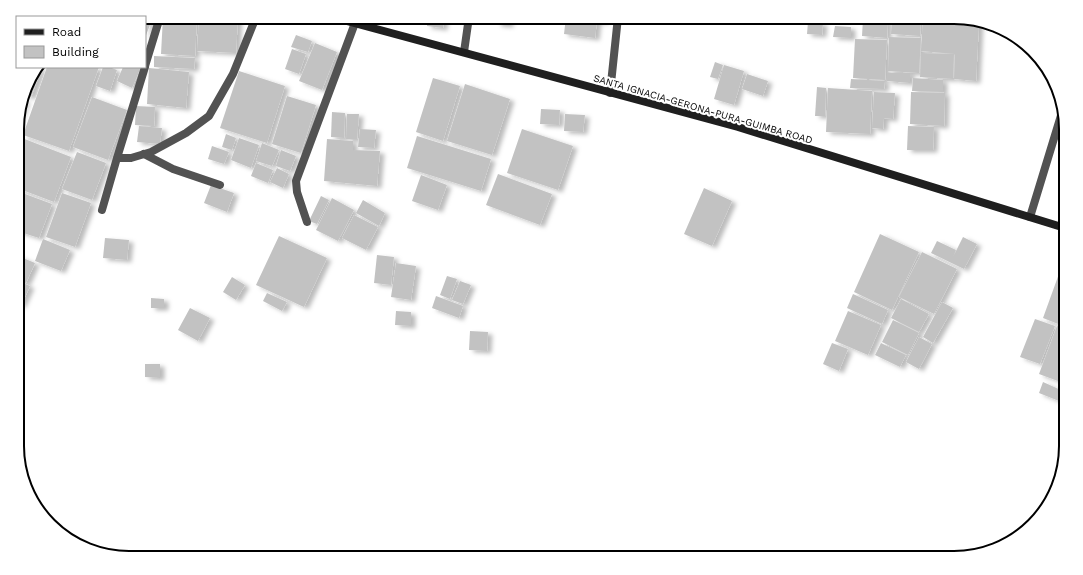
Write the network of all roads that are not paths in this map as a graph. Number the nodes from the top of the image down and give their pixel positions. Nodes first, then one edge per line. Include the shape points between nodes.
1 (158, 24) edge
2 (253, 24) edge
3 (355, 24) edge
4 (359, 24) edge
5 (468, 24) edge
6 (617, 24) edge
7 (464, 52) junction
8 (146, 63) edge
9 (144, 68) edge
10 (610, 93) junction
11 (1059, 123) edge
12 (144, 154) junction
13 (117, 158) junction
14 (220, 186) dead end
15 (102, 210) dead end
16 (1030, 217) junction
17 (307, 222) dead end
18 (1059, 226) edge

1 - 8 street
2 - 12 street via 233,74 209,116 186,133
3 - 17 street via 296,181
4 - 7 main road, SANTA IGNACIA-GERONA-PURA-GUIMBA ROAD
5 - 7 street
6 - 10 street
7 - 10 main road, SANTA IGNACIA-GERONA-PURA-GUIMBA ROAD
9 - 13 street
10 - 16 main road, SANTA IGNACIA-GERONA-PURA-GUIMBA ROAD via 738,127
11 - 16 street
12 - 13 street via 131,158
12 - 14 street via 173,169
13 - 15 street
16 - 18 main road, SANTA IGNACIA-GERONA-PURA-GUIMBA ROAD

